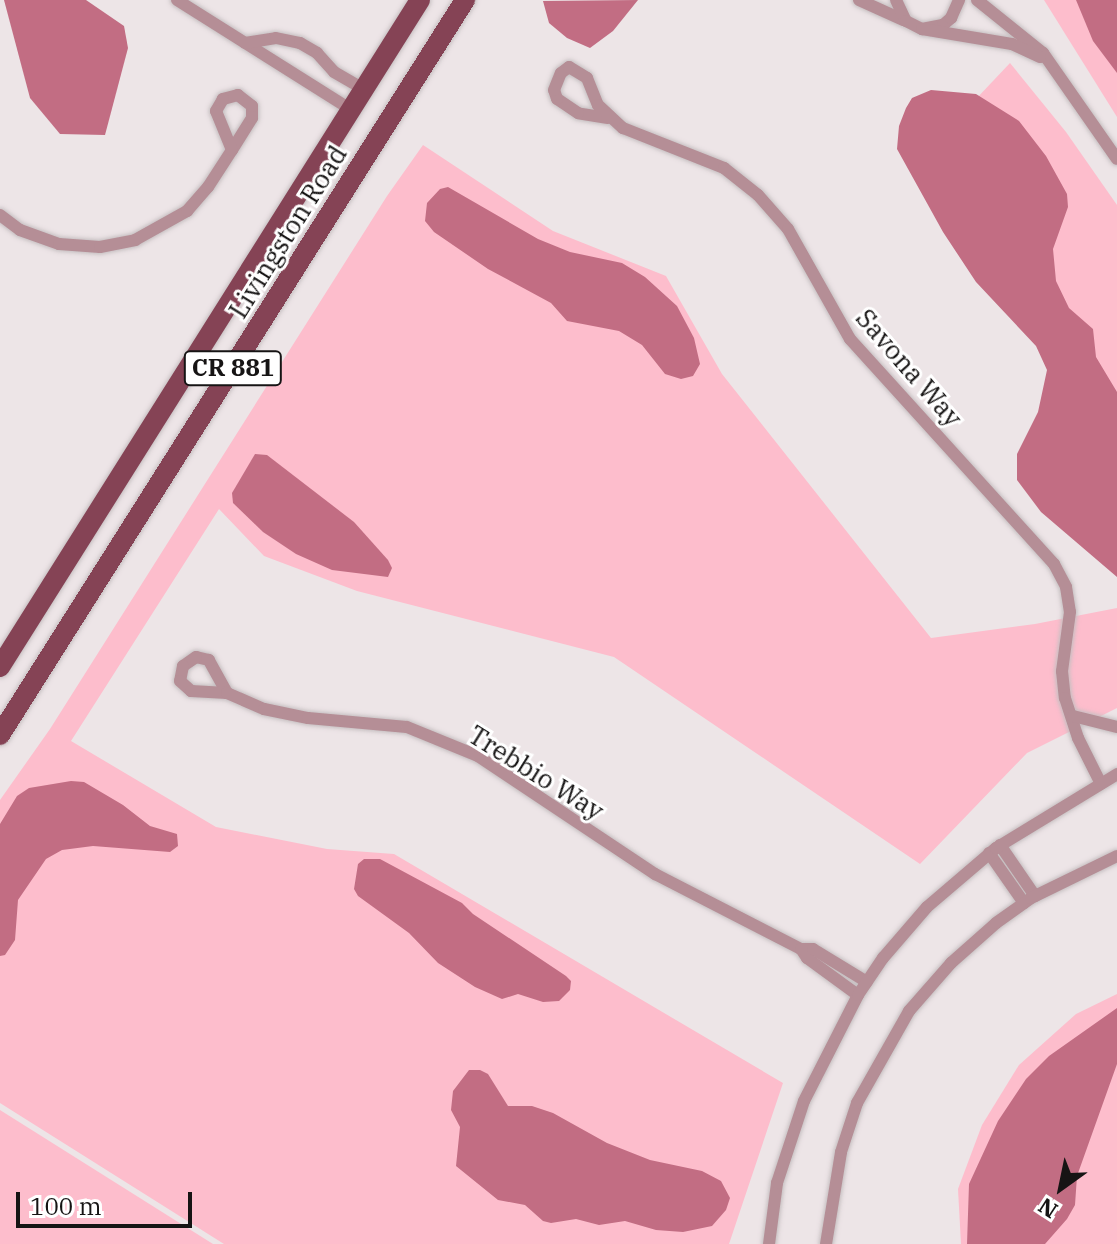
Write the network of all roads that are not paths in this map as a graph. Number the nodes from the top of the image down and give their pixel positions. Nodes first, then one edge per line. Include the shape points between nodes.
1 (177, 0) edge
2 (420, 0) edge
3 (465, 0) edge
4 (859, 0) edge
5 (896, 0) edge
6 (959, 0) edge
7 (977, 0) edge
8 (906, 21) junction
9 (922, 29) junction
10 (245, 43) junction
11 (1053, 65) junction
12 (363, 89) junction
13 (350, 109) junction
14 (608, 118) junction
15 (232, 150) dead end
16 (1117, 159) edge
17 (0, 215) edge
18 (0, 667) edge
19 (227, 693) dead end
20 (1073, 716) junction
21 (1117, 727) edge
22 (0, 735) edge
23 (1117, 774) edge
24 (1101, 784) junction
25 (994, 849) junction
26 (1117, 856) edge
27 (1030, 900) junction
28 (801, 949) junction
29 (867, 982) junction
30 (858, 995) junction
31 (769, 1244) edge
32 (826, 1244) edge

1 - 10 street
2 - 12 main road, Livingston Road / CR 881
3 - 22 main road, Livingston Road / CR 881
4 - 8 street
5 - 8 street
6 - 9 street via 943,25
7 - 11 street
8 - 9 street
9 - 11 street via 1012,44
10 - 12 street via 276,38 300,43
10 - 13 street
11 - 16 street
12 - 13 main road, Livingston Road / CR 881
13 - 18 main road, Livingston Road / CR 881
14 - 14 street, Savona Way via 587,78 569,67 561,73 554,90 557,99 578,113
14 - 20 street, Savona Way via 724,168 758,195 788,229 850,339 1054,564 1066,587 1070,612 1062,671
15 - 17 street via 187,211 135,240 100,247 59,244 20,230
19 - 28 street, Trebbio Way via 264,709 308,718 407,727 478,756 655,874
20 - 21 street
20 - 24 street, Savona Way
23 - 24 street
24 - 25 street
25 - 27 street
25 - 29 street via 927,907
26 - 27 street
27 - 32 street via 951,963 909,1011 878,1062 841,1152
28 - 29 street, Trebbio Way via 813,949
28 - 30 street, Trebbio Way
29 - 30 street
30 - 31 street via 790,1138 777,1183

